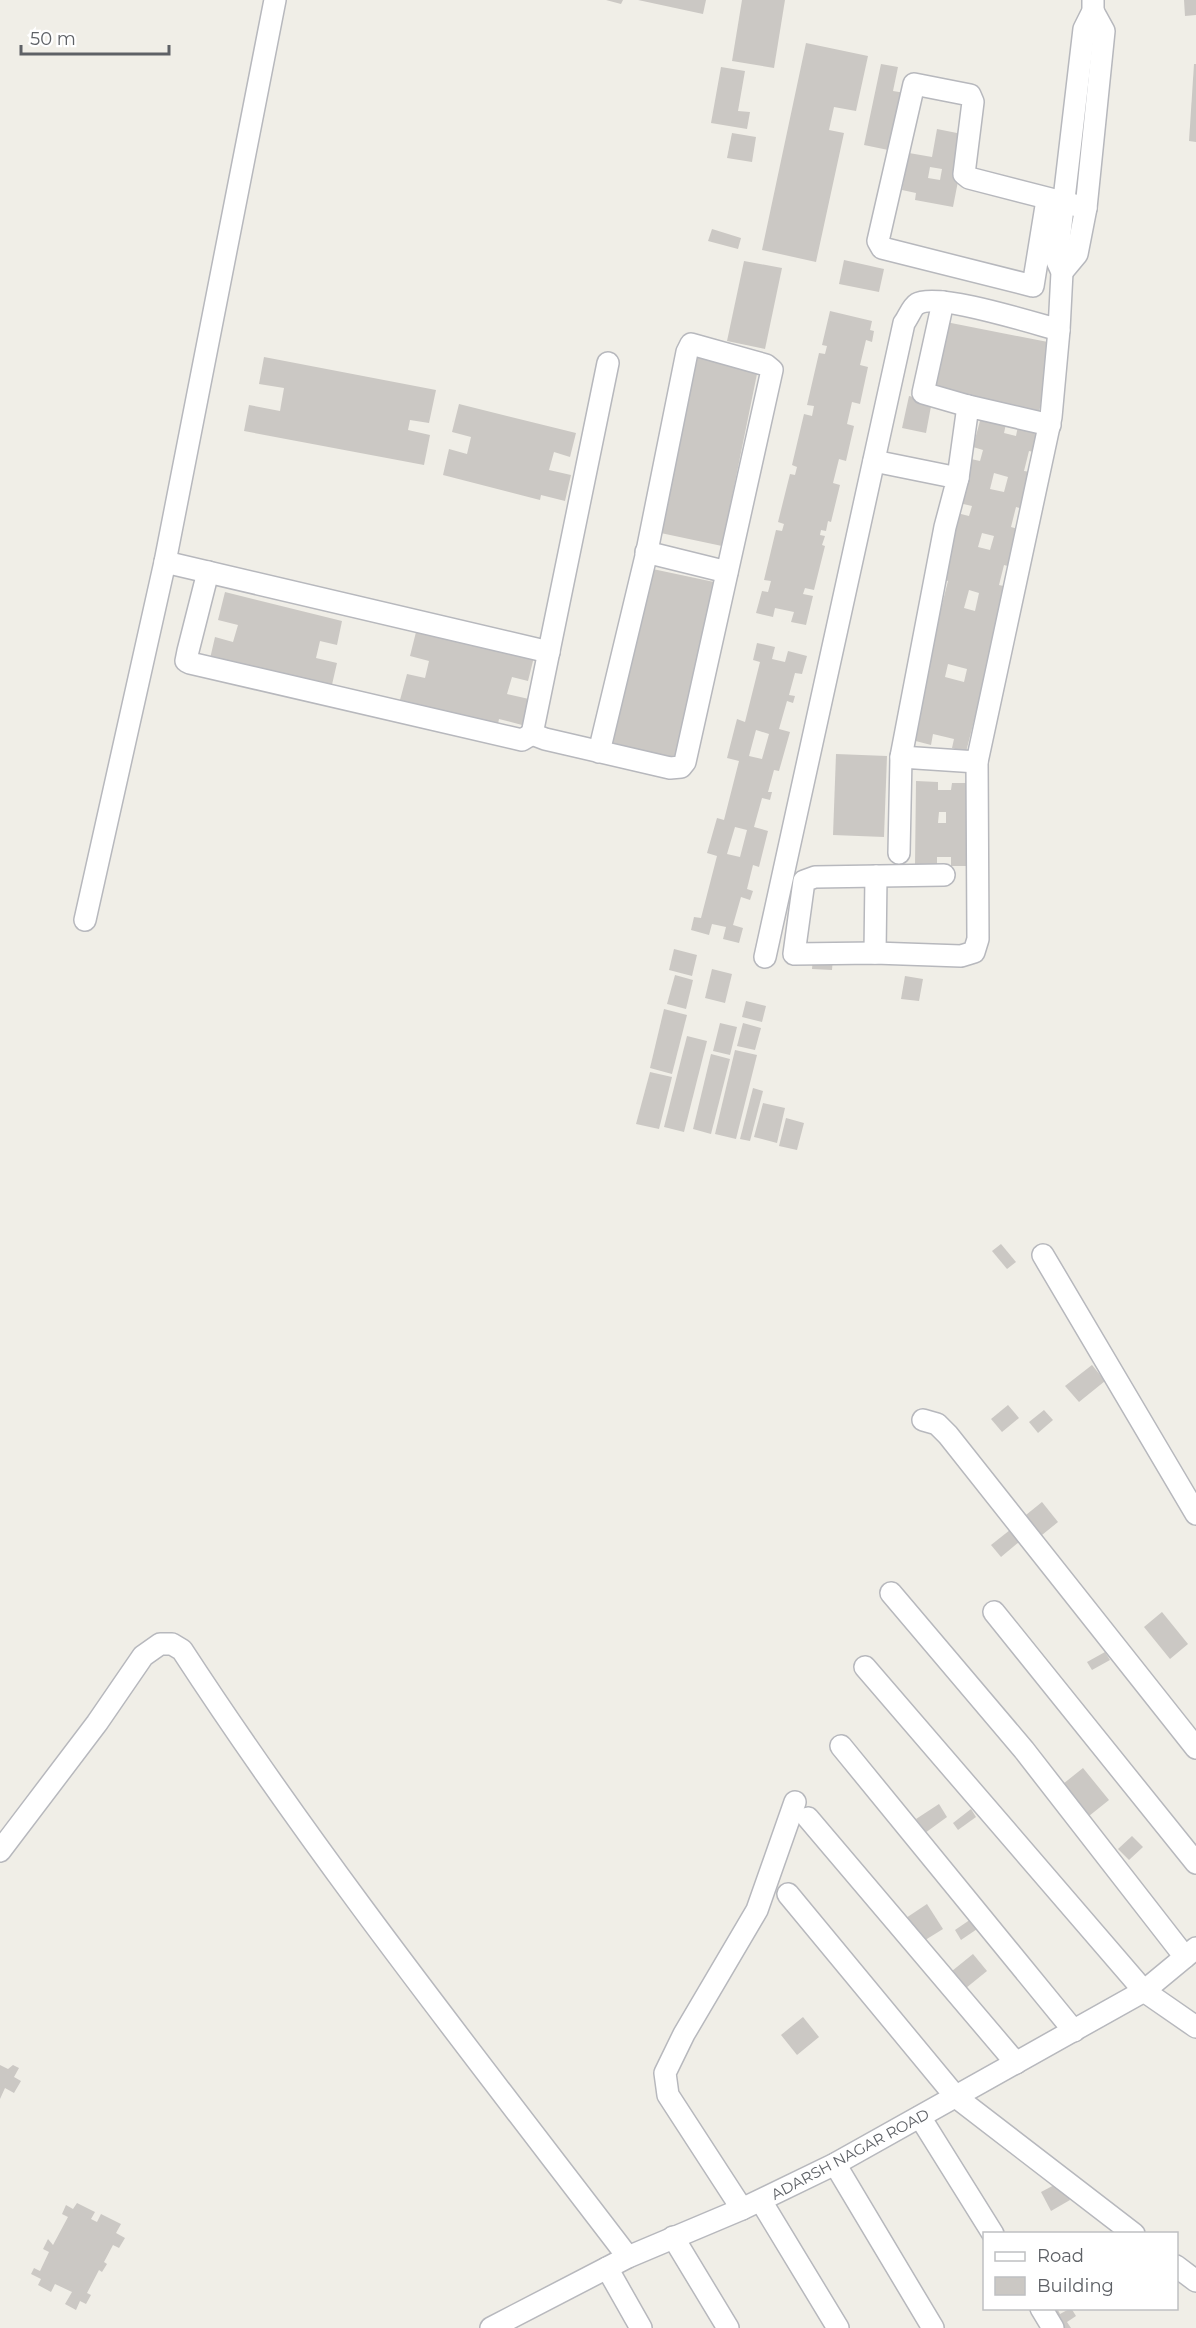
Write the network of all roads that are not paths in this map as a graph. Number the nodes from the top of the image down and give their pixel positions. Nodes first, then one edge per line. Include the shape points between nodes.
1 (275, 0) edge
2 (1093, 6) edge
3 (1056, 202) junction
4 (1086, 208) junction
5 (1062, 272) junction
6 (944, 302) junction
7 (1059, 330) junction
8 (608, 363) dead end
9 (968, 406) junction
10 (1050, 425) junction
11 (874, 461) junction
12 (957, 478) junction
13 (646, 552) junction
14 (165, 562) junction
15 (208, 572) junction
16 (727, 572) junction
17 (549, 652) junction
18 (532, 734) junction
19 (599, 752) junction
20 (901, 757) junction
21 (977, 762) junction
22 (899, 853) dead end
23 (944, 875) dead end
24 (876, 876) junction
25 (783, 878) junction
26 (804, 881) junction
27 (85, 920) dead end
28 (876, 952) junction
29 (765, 957) dead end
30 (1043, 1255) dead end
31 (923, 1420) dead end
32 (1196, 1514) edge
33 (891, 1593) dead end
34 (994, 1612) dead end
35 (865, 1667) dead end
36 (841, 1746) dead end
37 (1196, 1748) edge
38 (0, 1851) edge
39 (1196, 1863) edge
40 (788, 1894) dead end
41 (1191, 1952) edge
42 (1144, 1991) junction
43 (1196, 2028) edge
44 (1074, 2031) junction
45 (1016, 2063) junction
46 (956, 2097) junction
47 (920, 2117) junction
48 (836, 2164) junction
49 (752, 2205) junction
50 (992, 2232) edge
51 (1131, 2232) edge
52 (673, 2237) junction
53 (628, 2257) junction
54 (607, 2268) junction
55 (1178, 2268) edge
56 (1196, 2281) edge
57 (1042, 2310) edge
58 (491, 2328) edge
59 (641, 2328) edge
60 (728, 2328) edge
61 (838, 2328) edge
62 (933, 2328) edge
63 (1053, 2328) edge

1 - 14 street
2 - 3 street via 1084,29
2 - 4 street via 1104,31
3 - 3 street via 964,174 973,102 970,94 914,84 878,241 882,248 1033,286
3 - 4 street
3 - 5 street via 1057,261
4 - 5 street via 1077,254
5 - 7 street
6 - 7 street
6 - 9 street via 923,393
6 - 11 street via 928,300 916,305 904,323
7 - 10 street
8 - 17 street
9 - 10 street
9 - 12 street
10 - 21 street
11 - 12 street
11 - 25 street
12 - 20 street
13 - 16 street
13 - 16 street via 691,344 772,370
13 - 19 street
14 - 15 street
14 - 27 street
15 - 17 street
15 - 18 street via 186,661 190,663 522,740
16 - 19 street via 681,768
17 - 18 street
18 - 19 street
20 - 21 street
20 - 22 street
21 - 28 street via 978,939 974,952 961,956
23 - 24 street
24 - 26 street via 815,877
24 - 28 street
25 - 26 street
25 - 29 street
26 - 28 street via 794,954
30 - 32 street
31 - 37 street via 937,1424 948,1435
33 - 41 street
34 - 39 street
35 - 42 street
36 - 44 street
38 - 53 street via 143,1656 160,1644 172,1644 182,1650 449,2024
40 - 46 street
41 - 42 street, ADARSH NAGAR ROAD
42 - 43 street
42 - 44 street, ADARSH NAGAR ROAD
44 - 45 street, ADARSH NAGAR ROAD
45 - 46 street, ADARSH NAGAR ROAD
45 - 49 street via 801,1810 757,1910 665,2073 668,2095
46 - 47 street, ADARSH NAGAR ROAD
46 - 51 street
47 - 48 street, ADARSH NAGAR ROAD
47 - 50 street
48 - 49 street, ADARSH NAGAR ROAD
48 - 62 street
49 - 52 street, ADARSH NAGAR ROAD
49 - 61 street
52 - 53 street, ADARSH NAGAR ROAD
52 - 60 street
53 - 54 street, ADARSH NAGAR ROAD
54 - 58 street, ADARSH NAGAR ROAD
54 - 59 street
55 - 56 street
57 - 63 street

